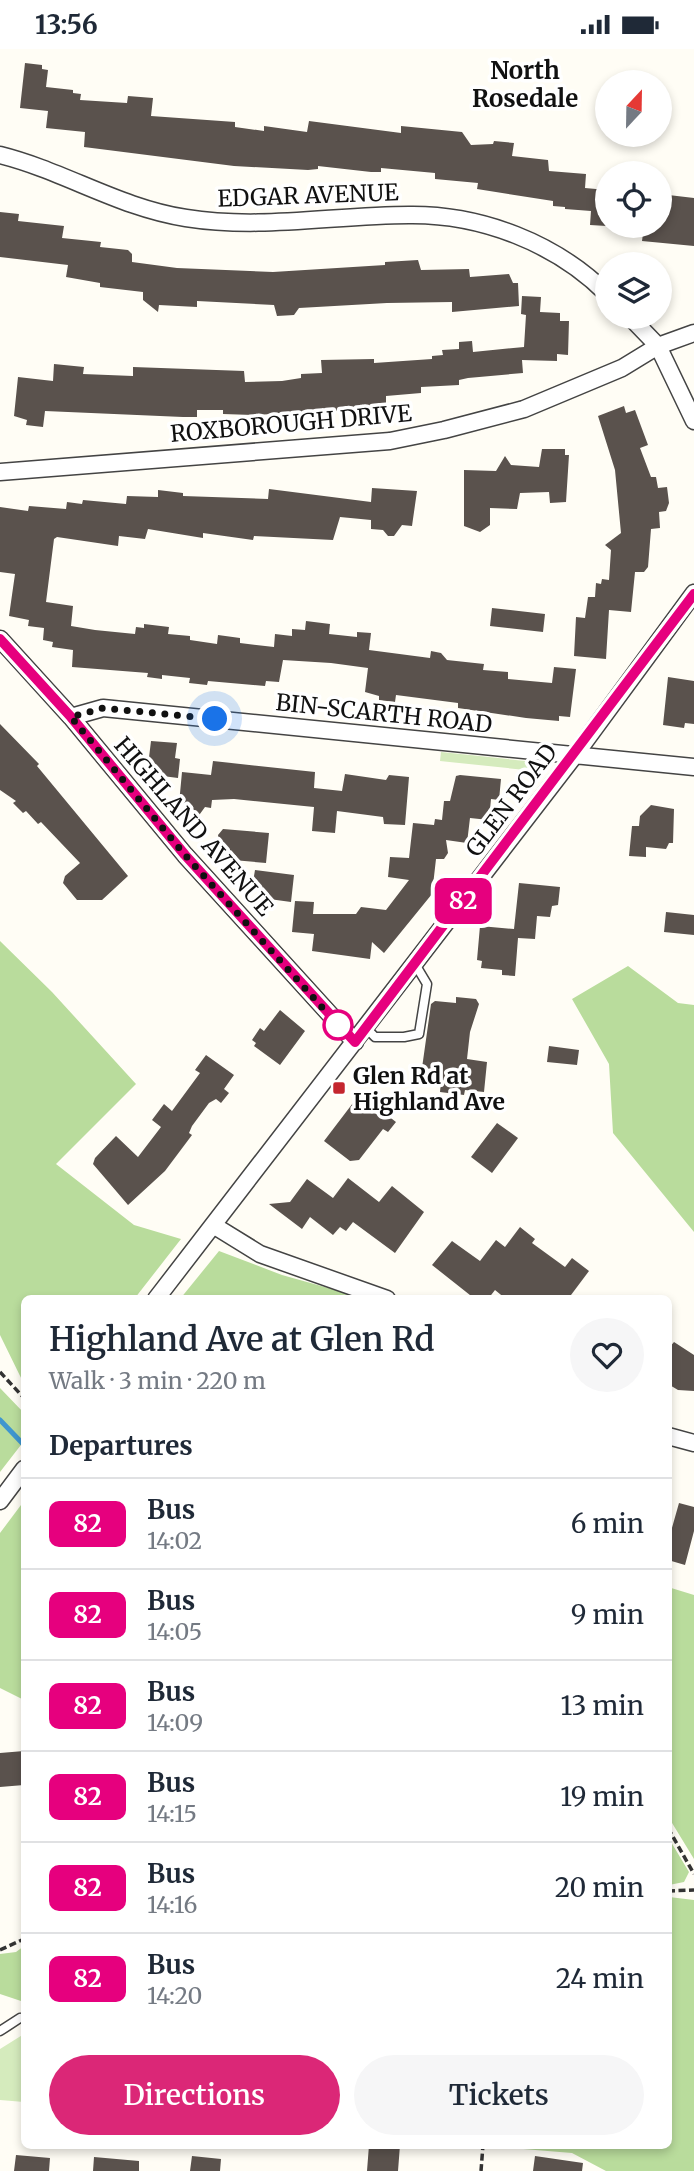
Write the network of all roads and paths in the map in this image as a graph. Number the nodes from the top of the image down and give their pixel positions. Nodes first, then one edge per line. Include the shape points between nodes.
1 (0, 155) edge
2 (595, 284) edge
3 (642, 329) edge
4 (694, 333) edge
5 (658, 346) junction
6 (694, 421) edge
7 (0, 472) edge
8 (694, 593) edge
9 (0, 639) edge
10 (71, 717) junction
11 (575, 755) junction
12 (694, 767) edge
13 (415, 964) junction
14 (366, 1028) junction
15 (355, 1042) junction
16 (213, 1225) junction
17 (159, 1295) edge
18 (375, 1295) edge
19 (0, 1371) edge
20 (21, 1395) edge
21 (672, 1437) edge
22 (694, 1443) edge
23 (21, 1473) edge
24 (0, 1501) edge
25 (672, 1835) edge
26 (694, 1874) edge
27 (694, 1890) edge
28 (672, 1891) edge
29 (21, 1940) edge
30 (0, 1950) edge
31 (20, 2018) dead end
32 (0, 2031) edge
33 (483, 2149) edge
34 (481, 2171) edge

1 - 2 street, EDGAR AVENUE via 110,199 183,218 278,223 410,214 481,225 536,244 570,262
3 - 5 street
4 - 5 street, ROXBOROUGH DRIVE
5 - 6 street
5 - 7 street, ROXBOROUGH DRIVE via 622,367 524,409 390,441
8 - 11 street, GLEN ROAD
9 - 10 street, HIGHLAND AVENUE
10 - 11 street, BIN-SCARTH ROAD via 103,708
10 - 15 street, HIGHLAND AVENUE via 185,855
11 - 12 street, BIN-SCARTH ROAD
11 - 13 street, GLEN ROAD
13 - 14 street, GLEN ROAD
13 - 14 lane via 427,984 419,1034 375,1037
14 - 15 street, GLEN ROAD
15 - 16 street, GLEN ROAD
16 - 17 street, GLEN ROAD
16 - 18 street via 260,1255
19 - 20 path
21 - 22 street
23 - 24 street
25 - 26 path
27 - 28 path
29 - 30 path
31 - 32 lane
33 - 34 path

